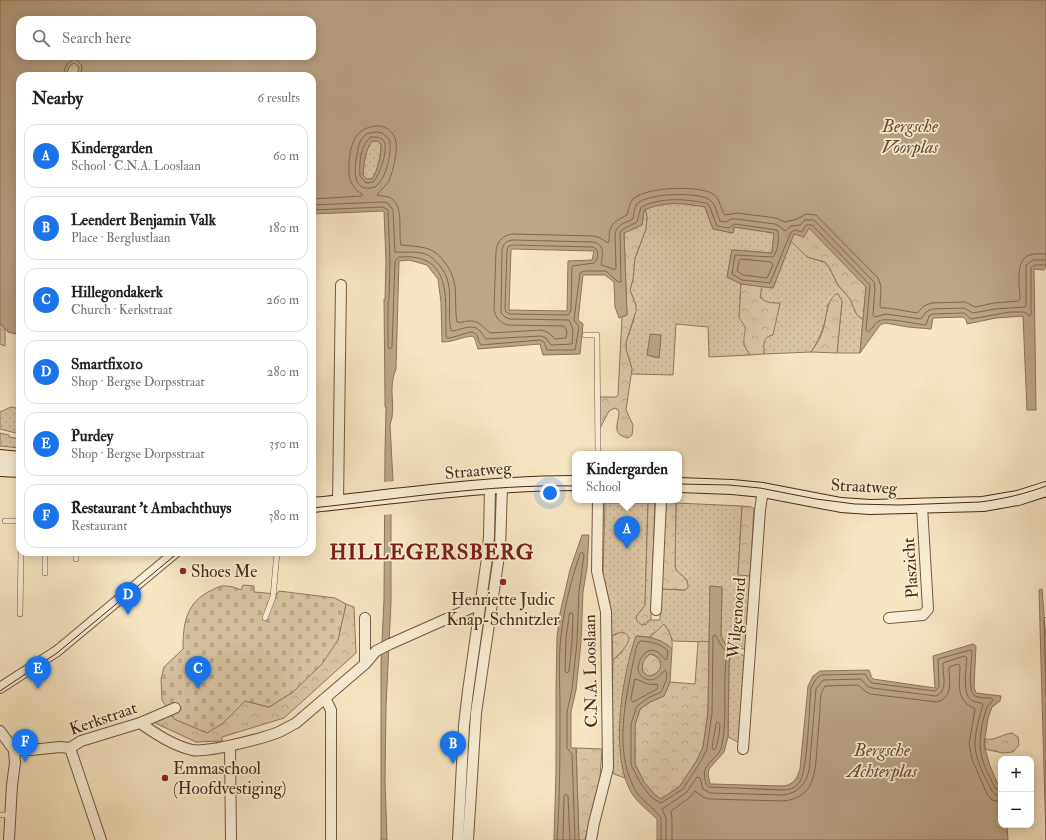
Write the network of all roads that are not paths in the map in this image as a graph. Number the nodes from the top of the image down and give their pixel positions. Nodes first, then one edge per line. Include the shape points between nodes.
1 (341, 285) dead end
2 (585, 335) dead end
3 (598, 451) edge
4 (0, 457) edge
5 (16, 459) edge
6 (0, 469) edge
7 (16, 470) edge
8 (572, 484) edge
9 (504, 485) junction
10 (682, 485) edge
11 (489, 486) junction
12 (1046, 488) edge
13 (763, 490) junction
14 (338, 502) junction
15 (598, 503) edge
16 (661, 503) edge
17 (316, 505) edge
18 (922, 506) junction
19 (5, 521) dead end
20 (16, 521) edge
21 (21, 556) edge
22 (45, 556) edge
23 (171, 556) edge
24 (277, 556) edge
25 (44, 573) dead end
26 (480, 604) junction
27 (491, 605) junction
28 (656, 610) dead end
29 (20, 614) dead end
30 (265, 618) dead end
31 (365, 618) dead end
32 (889, 618) dead end
33 (364, 664) junction
34 (0, 688) edge
35 (325, 698) junction
36 (175, 708) dead end
37 (470, 712) junction
38 (140, 722) junction
39 (0, 731) edge
40 (230, 746) junction
41 (70, 748) junction
42 (744, 749) dead end
43 (14, 750) junction
44 (5, 815) edge
45 (463, 838) edge
46 (8, 840) edge
47 (101, 840) edge
48 (231, 840) edge
49 (331, 840) edge
50 (591, 840) edge

1 - 14 street
2 - 3 lane via 597,336
4 - 5 street
6 - 7 street
8 - 9 street, Straatweg
9 - 11 street, Straatweg
9 - 27 street via 500,549
10 - 13 street, Straatweg
11 - 14 street, Straatweg
11 - 26 street via 489,536
12 - 18 street, Straatweg via 1018,498 983,504
13 - 18 street, Straatweg via 841,505
13 - 42 street, Wilgenoord
14 - 17 street, Straatweg
15 - 50 street, C.N.A. Looslaan via 597,571 606,612 608,768
16 - 28 street
18 - 32 street, Plaszicht via 928,609 923,616
19 - 20 lane
21 - 29 lane
22 - 25 lane
23 - 34 street via 57,650
24 - 30 lane via 273,597
26 - 27 street
26 - 33 street via 376,651
26 - 37 street
27 - 37 street
31 - 33 street
33 - 35 street
35 - 40 street via 285,729
35 - 49 street via 331,710
36 - 38 street, Kerkstraat
37 - 45 street
38 - 40 street via 173,744 194,750
38 - 41 street, Kerkstraat via 81,741
39 - 43 street
40 - 48 street
41 - 43 street, Kerkstraat
41 - 47 street
43 - 44 street via 12,785
44 - 46 street

